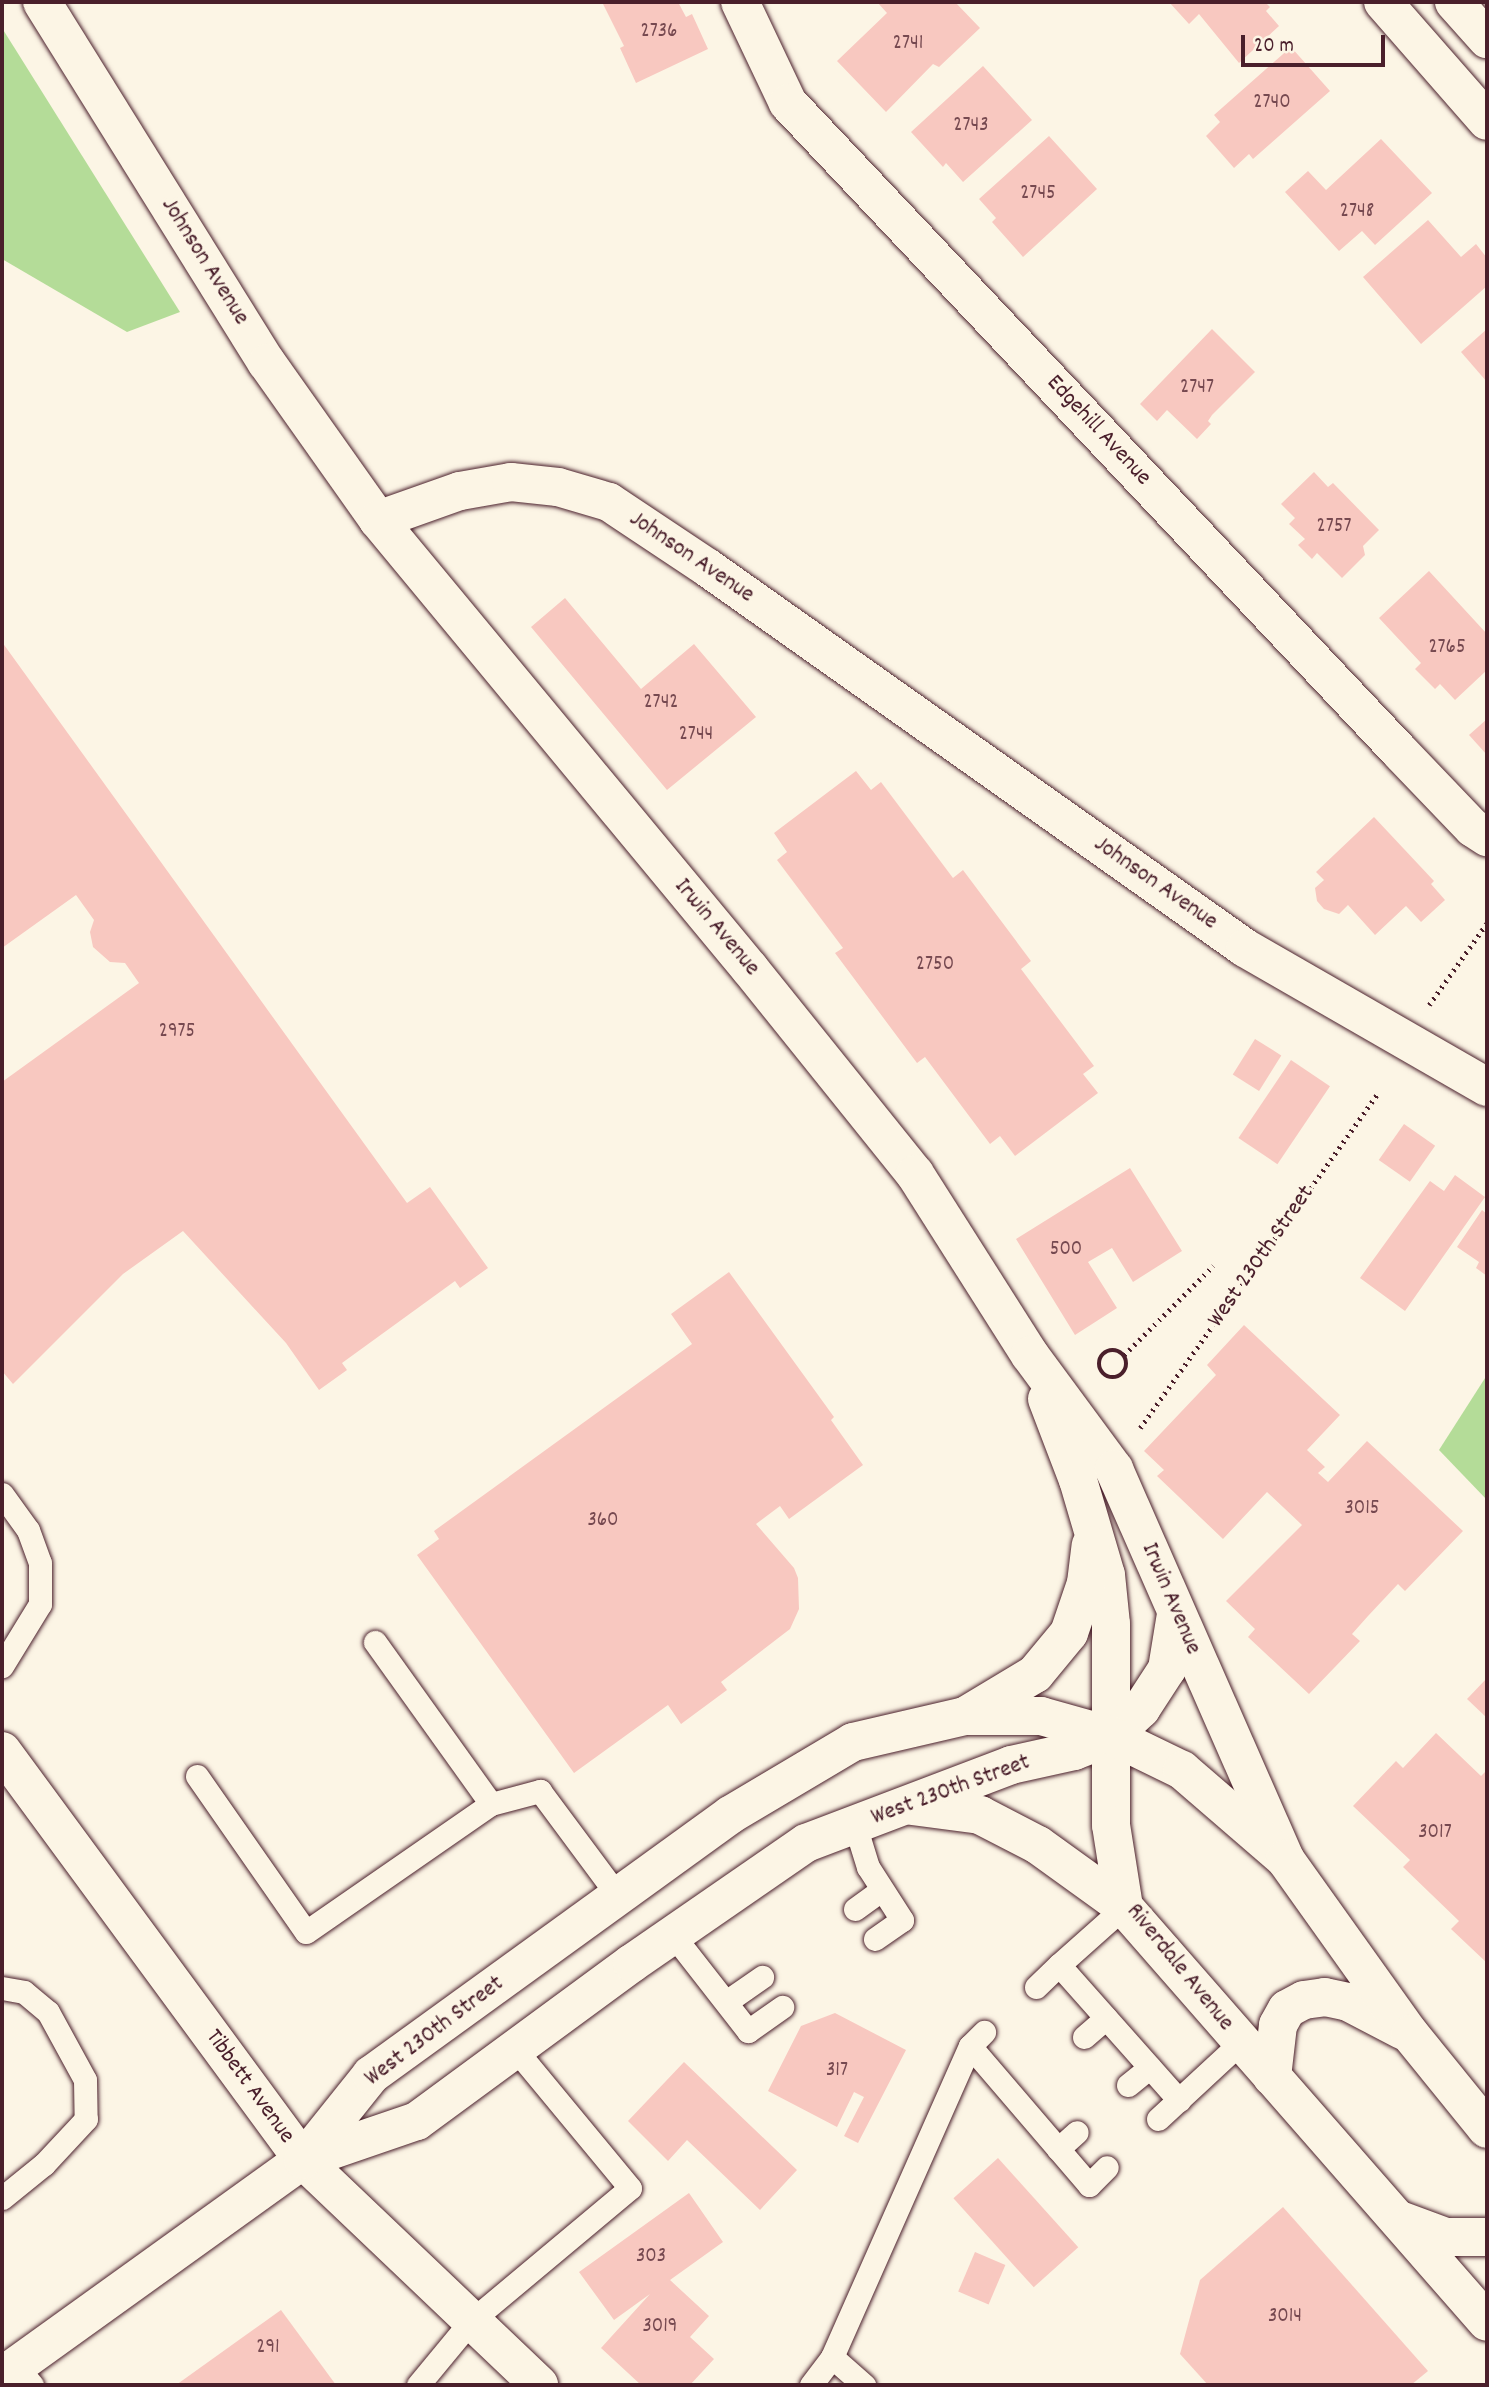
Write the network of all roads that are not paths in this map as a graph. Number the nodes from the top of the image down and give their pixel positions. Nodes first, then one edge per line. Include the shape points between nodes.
1 (42, 2) edge
2 (740, 2) edge
3 (1383, 2) edge
4 (1454, 2) edge
5 (1487, 39) edge
6 (1487, 121) edge
7 (378, 520) junction
8 (1487, 837) edge
9 (1487, 1087) edge
10 (1030, 1355) junction
11 (2, 1494) edge
12 (1093, 1530) junction
13 (1176, 1614) junction
14 (375, 1642) dead end
15 (2, 1667) edge
16 (965, 1716) junction
17 (1112, 1736) junction
18 (2, 1751) edge
19 (197, 1776) dead end
20 (491, 1804) junction
21 (909, 1806) junction
22 (855, 1825) junction
23 (1285, 1859) junction
24 (881, 1890) junction
25 (618, 1896) junction
26 (1124, 1907) junction
27 (855, 1909) dead end
28 (673, 1935) junction
29 (875, 1939) dead end
30 (1059, 1965) junction
31 (762, 1977) dead end
32 (1036, 1987) dead end
33 (2, 1988) edge
34 (726, 2002) junction
35 (782, 2007) dead end
36 (1106, 2018) junction
37 (1410, 2034) junction
38 (1084, 2037) dead end
39 (1240, 2043) junction
40 (515, 2049) junction
41 (1150, 2067) junction
42 (1272, 2077) junction
43 (1128, 2085) dead end
44 (1179, 2100) junction
45 (1158, 2119) dead end
46 (1487, 2129) edge
47 (1077, 2132) dead end
48 (1058, 2149) junction
49 (303, 2160) junction
50 (1107, 2167) dead end
51 (2, 2198) edge
52 (1395, 2218) junction
53 (1487, 2237) edge
54 (471, 2321) junction
55 (1487, 2322) edge
56 (832, 2357) junction
57 (17, 2376) edge
58 (418, 2385) edge
59 (539, 2385) edge
60 (811, 2385) edge
61 (864, 2385) edge

1 - 7 street, Johnson Avenue via 267,363
2 - 8 street, Edgehill Avenue via 788,103 1428,781
3 - 6 street
4 - 5 street
7 - 9 street, Johnson Avenue via 460,491 511,482 558,487 609,502 1245,948
7 - 10 street, Irwin Avenue via 915,1174
10 - 12 street, Irwin Avenue
10 - 13 street, Irwin Avenue via 1114,1469
11 - 15 lane via 28,1530 40,1563 40,1604
12 - 16 street via 1086,1583 1069,1633 1035,1674
12 - 17 street, Irwin Avenue via 1111,1624
13 - 17 street via 1167,1669 1142,1709
13 - 23 street, Irwin Avenue
14 - 20 lane
16 - 17 street, West 230th Street via 1041,1716
16 - 25 street, West 230th Street via 853,1742 730,1815
17 - 21 street, West 230th Street via 1074,1751 1011,1765
17 - 23 street via 1182,1770
17 - 26 street, Riverdale Avenue via 1111,1825
18 - 49 street, Tibbett Avenue
19 - 20 lane via 306,1932
20 - 25 lane via 540,1791
21 - 22 street, West 230th Street
21 - 26 street via 980,1815 1038,1845
22 - 24 lane via 868,1867
22 - 28 street, West 230th Street via 806,1843
23 - 37 street
24 - 27 lane
24 - 29 lane via 902,1920
25 - 49 street, West 230th Street via 371,2075
26 - 30 lane
26 - 39 street, Riverdale Avenue
28 - 34 lane
28 - 40 street, West 230th Street
30 - 32 lane
30 - 36 lane
31 - 34 lane
33 - 51 lane via 24,1992 48,2012 85,2080 86,2119 44,2164
34 - 35 lane via 748,2031
36 - 38 lane
36 - 41 lane
37 - 42 street via 1348,2001 1304,2000 1287,2009 1278,2025
37 - 46 street
39 - 42 street, Riverdale Avenue
39 - 44 lane
40 - 49 street, West 230th Street via 417,2121
40 - 54 lane via 630,2188
41 - 43 lane
41 - 44 lane
42 - 52 street, Riverdale Avenue
44 - 45 lane
47 - 48 lane
48 - 50 lane via 1089,2185
48 - 56 lane via 1025,2092 977,2039
49 - 54 street, Tibbett Avenue
49 - 57 street, West 230th Street
52 - 53 street via 1446,2236
52 - 55 street, Riverdale Avenue
54 - 58 lane
54 - 59 street, Tibbett Avenue
56 - 60 lane
56 - 61 lane

